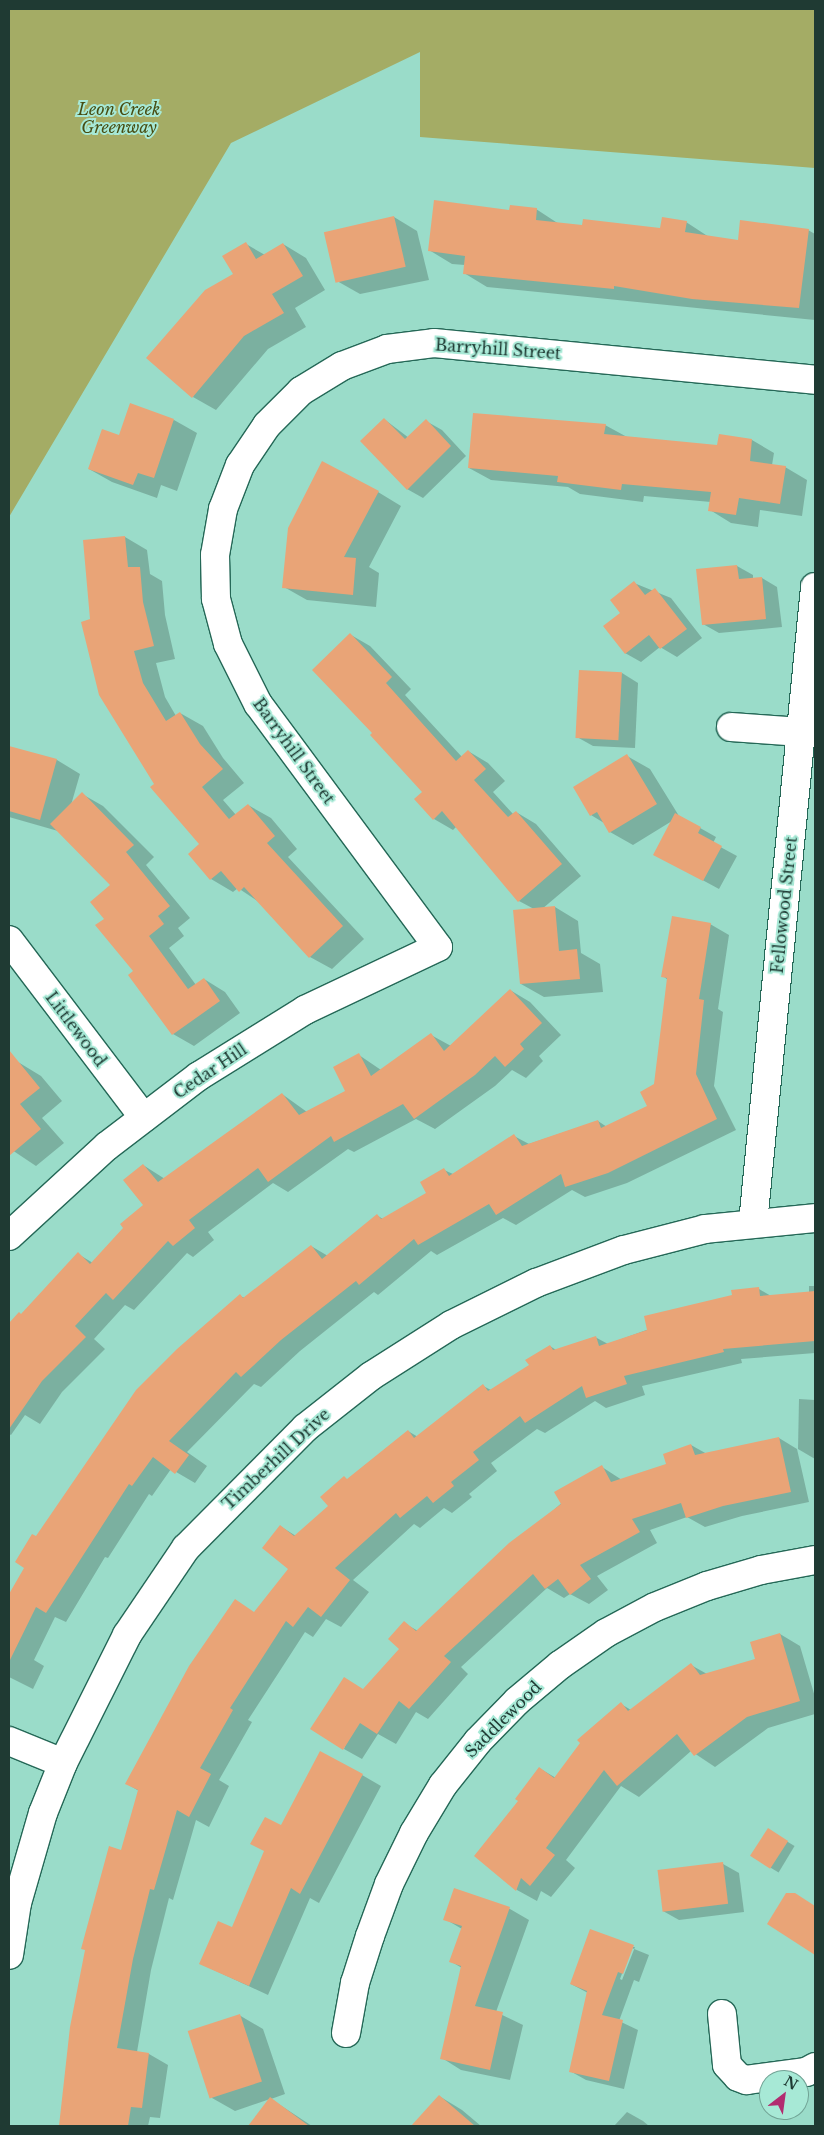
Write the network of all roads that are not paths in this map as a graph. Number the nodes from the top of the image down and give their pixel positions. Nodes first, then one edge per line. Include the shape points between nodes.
1 (815, 380) edge
2 (815, 587) edge
3 (731, 727) dead end
4 (801, 732) junction
5 (9, 940) edge
6 (438, 947) joint
7 (144, 1118) junction
8 (815, 1218) edge
9 (753, 1223) junction
10 (9, 1236) edge
11 (815, 1560) edge
12 (9, 1741) edge
13 (63, 1763) junction
14 (9, 1955) edge
15 (722, 2014) dead end
16 (346, 2033) dead end
17 (815, 2067) edge

1 - 6 street, Barryhill Street via 458,343 387,349 342,366 301,391 267,425 240,465 223,509 215,555 216,599 228,644 258,704
2 - 4 street, Fellowood Street
3 - 4 street
4 - 9 street, Fellowood Street
5 - 7 street, Littlewood
6 - 7 street, Cedar Hill via 305,1010 200,1076
7 - 10 street, Cedar Hill via 107,1146
8 - 9 street, Timberhill Drive
9 - 13 street, Timberhill Drive via 705,1229 624,1250 536,1283 451,1325 364,1382 305,1428 186,1548 127,1635
11 - 16 street, Saddlewood via 725,1580 655,1607 606,1633 517,1701 478,1741 443,1785 414,1833 389,1884 370,1936 355,1982
12 - 13 street
13 - 14 street, Timberhill Drive via 43,1813 17,1902
15 - 17 street via 727,2065 738,2077 746,2080 806,2072

